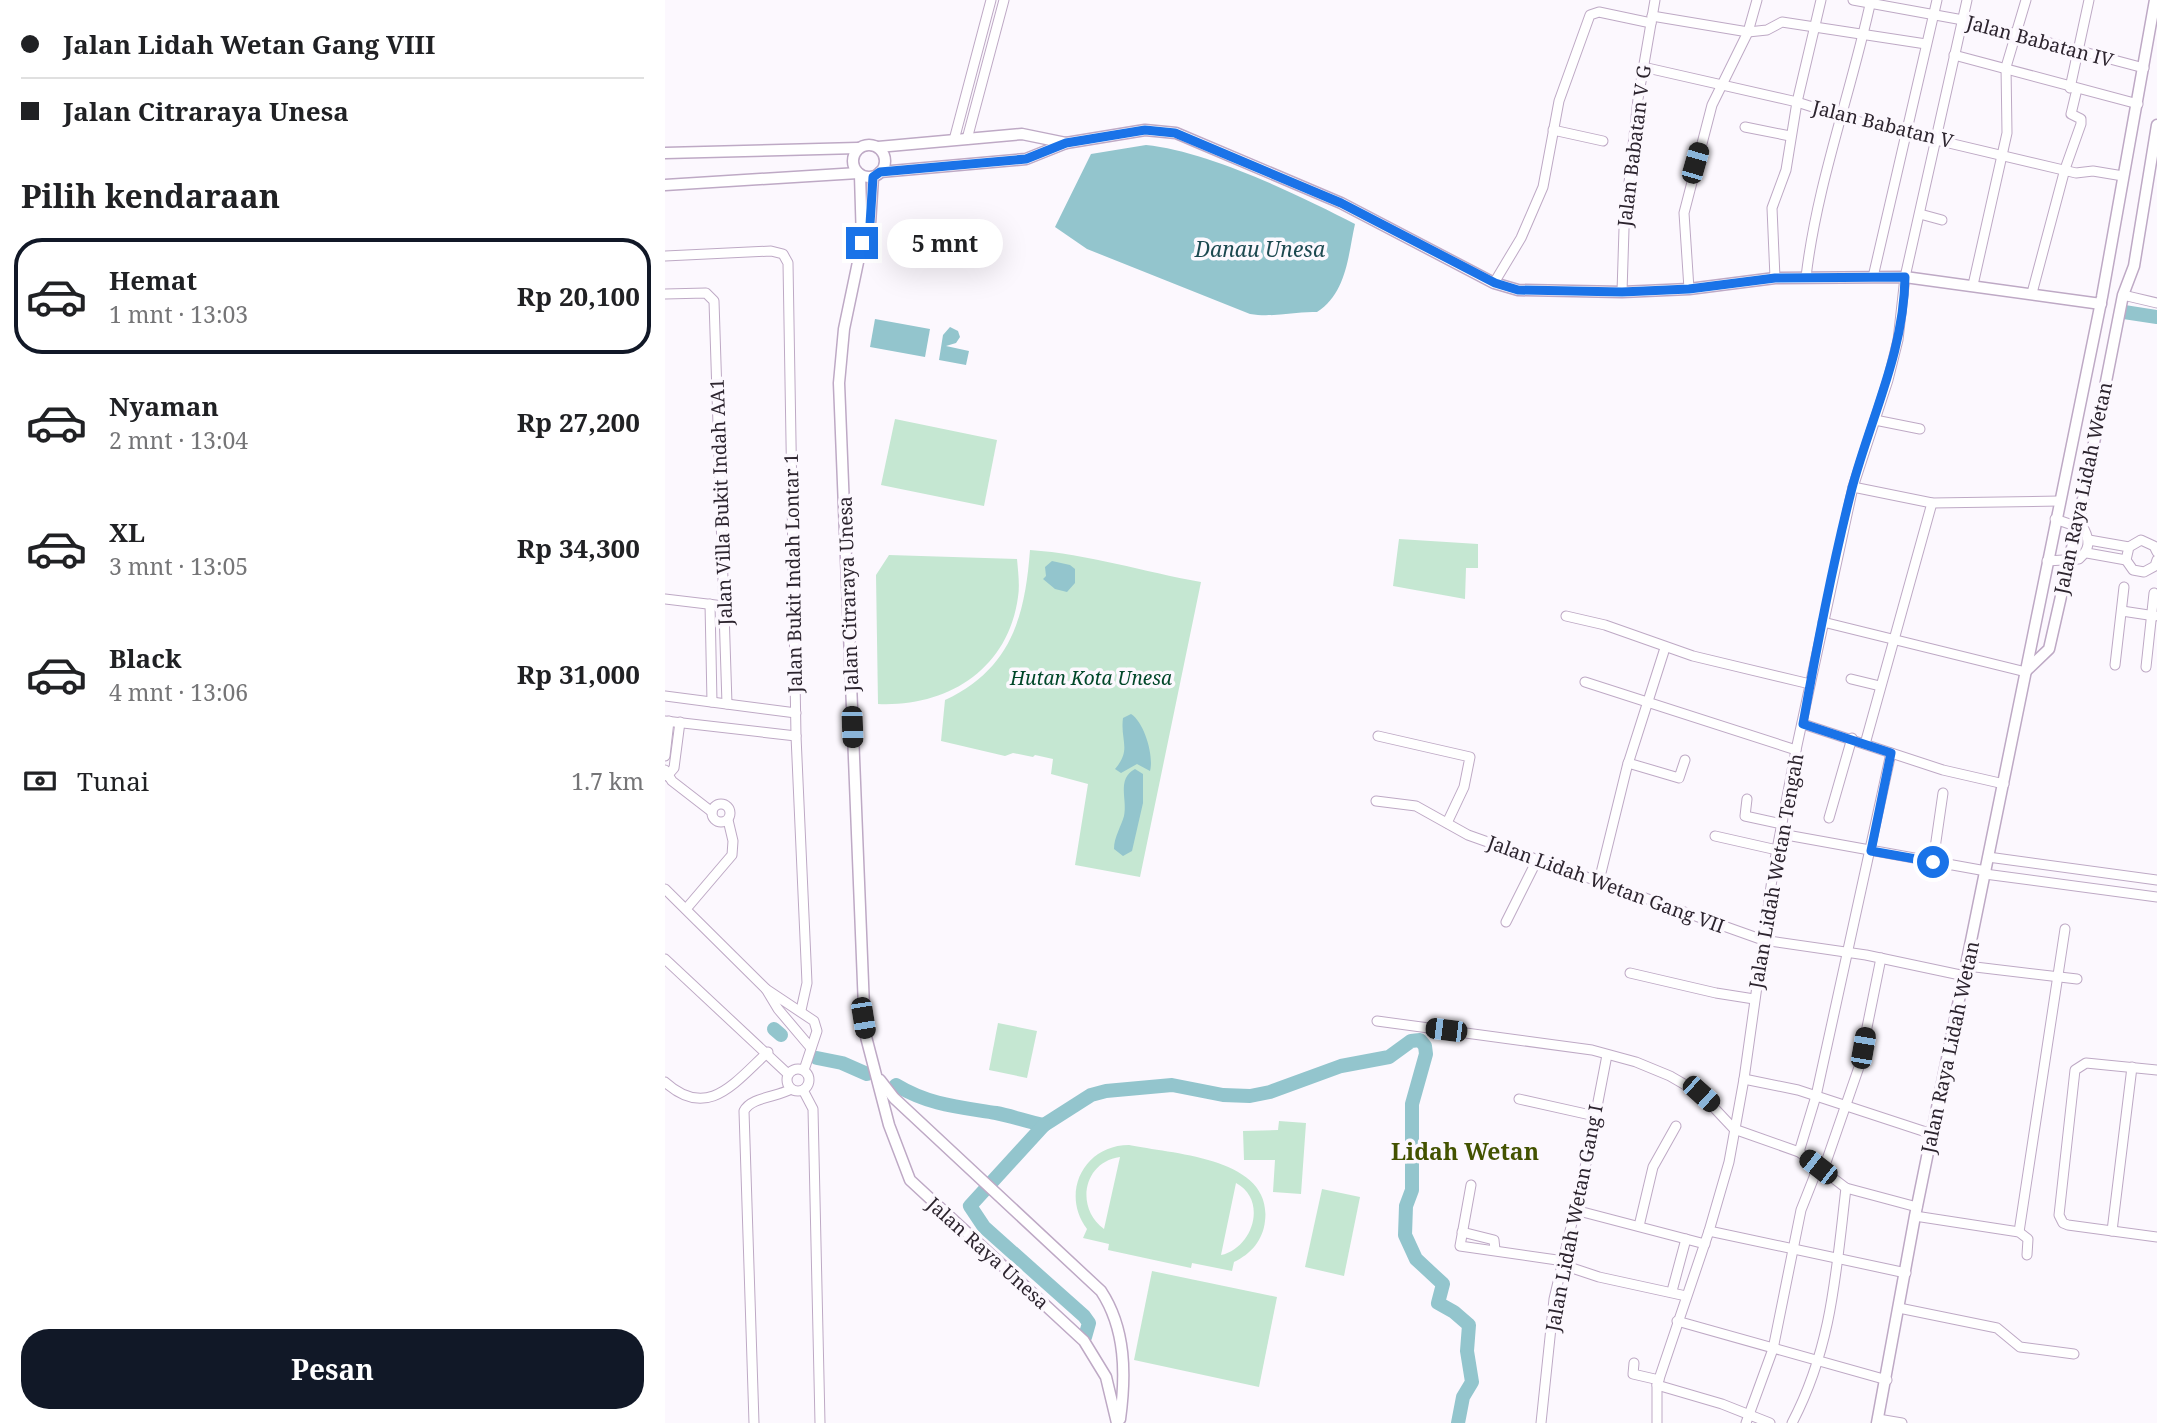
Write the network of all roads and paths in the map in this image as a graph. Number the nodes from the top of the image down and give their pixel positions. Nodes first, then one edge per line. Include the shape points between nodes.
1 (991, 0) edge
2 (1004, 0) edge
3 (1655, 0) edge
4 (1757, 0) edge
5 (1821, 0) edge
6 (1853, 0) edge
7 (1937, 0) edge
8 (1967, 0) edge
9 (2026, 0) edge
10 (2089, 0) edge
11 (2155, 0) edge
12 (1870, 1) edge
13 (1934, 14) junction
14 (1652, 20) junction
15 (1963, 20) junction
16 (1816, 28) junction
17 (1748, 32) junction
18 (2017, 35) junction
19 (1863, 36) junction
20 (1926, 44) junction
21 (2078, 51) junction
22 (1954, 55) junction
23 (1643, 67) junction
24 (2006, 67) junction
25 (2144, 68) junction
26 (1722, 84) junction
27 (2074, 88) junction
28 (1797, 102) junction
29 (2138, 104) junction
30 (1842, 117) junction
31 (2157, 125) edge
32 (1745, 127) dead end
33 (1553, 130) junction
34 (1905, 130) junction
35 (1022, 134) junction
36 (1790, 136) junction
37 (1938, 138) junction
38 (967, 139) junction
39 (954, 140) junction
40 (1603, 141) dead end
41 (1066, 143) junction
42 (883, 147) junction
43 (858, 148) junction
44 (665, 153) edge
45 (2003, 153) junction
46 (1026, 159) junction
47 (2065, 169) junction
48 (880, 173) junction
49 (859, 174) junction
50 (2123, 176) junction
51 (665, 185) edge
52 (1920, 214) junction
53 (1942, 220) dead end
54 (862, 243) junction
55 (665, 256) edge
56 (1806, 277) junction
57 (1873, 277) junction
58 (1905, 277) junction
59 (1775, 278) junction
60 (1495, 283) junction
61 (1973, 285) junction
62 (1689, 289) junction
63 (1622, 292) junction
64 (2032, 293) junction
65 (665, 294) edge
66 (2123, 295) junction
67 (2101, 300) junction
68 (2157, 303) edge
69 (1875, 420) junction
70 (1920, 429) dead end
71 (1853, 487) junction
72 (2059, 501) junction
73 (1932, 503) junction
74 (2055, 519) junction
75 (2077, 525) junction
76 (2089, 540) junction
77 (2129, 547) junction
78 (2157, 552) edge
79 (2087, 553) junction
80 (2126, 560) junction
81 (2047, 561) junction
82 (2068, 562) junction
83 (2156, 564) edge
84 (2124, 587) dead end
85 (2154, 593) dead end
86 (665, 599) edge
87 (710, 604) junction
88 (724, 606) junction
89 (2122, 611) junction
90 (2155, 615) edge
91 (1566, 616) dead end
92 (1823, 622) junction
93 (1894, 638) junction
94 (1665, 649) junction
95 (2116, 665) dead end
96 (2146, 667) dead end
97 (2026, 672) junction
98 (1851, 679) dead end
99 (1585, 682) dead end
100 (1810, 684) junction
101 (1880, 686) junction
102 (665, 696) edge
103 (712, 702) junction
104 (1649, 703) junction
105 (727, 704) junction
106 (796, 713) junction
107 (667, 721) edge
108 (680, 722) junction
109 (1803, 724) junction
110 (796, 736) junction
111 (1378, 736) dead end
112 (1851, 738) junction
113 (1865, 744) junction
114 (1796, 750) junction
115 (1891, 753) junction
116 (665, 756) edge
117 (1685, 760) dead end
118 (1628, 763) junction
119 (666, 773) edge
120 (2004, 783) junction
121 (1943, 793) dead end
122 (1747, 799) dead end
123 (1376, 801) dead end
124 (712, 812) junction
125 (1829, 818) dead end
126 (728, 820) junction
127 (1447, 823) junction
128 (1781, 829) junction
129 (1715, 836) dead end
130 (1777, 850) junction
131 (1871, 851) junction
132 (1988, 857) junction
133 (1537, 860) junction
134 (2012, 860) junction
135 (1933, 862) junction
136 (1985, 872) junction
137 (2134, 876) junction
138 (2010, 877) junction
139 (2153, 879) edge
140 (1599, 881) junction
141 (665, 889) edge
142 (2132, 893) junction
143 (2146, 895) junction
144 (2157, 897) edge
145 (686, 909) junction
146 (1506, 922) dead end
147 (2065, 929) dead end
148 (1763, 940) junction
149 (1847, 953) junction
150 (1881, 958) junction
151 (665, 959) edge
152 (1966, 971) junction
153 (1630, 972) dead end
154 (2056, 975) junction
155 (2077, 979) dead end
156 (766, 989) junction
157 (1754, 999) junction
158 (800, 1010) junction
159 (1377, 1021) dead end
160 (811, 1048) junction
161 (768, 1052) junction
162 (1607, 1055) junction
163 (2132, 1067) junction
164 (804, 1070) junction
165 (2157, 1070) edge
166 (875, 1072) junction
167 (788, 1074) junction
168 (1744, 1079) junction
169 (665, 1082) edge
170 (791, 1088) junction
171 (803, 1090) junction
172 (1816, 1096) junction
173 (1519, 1099) dead end
174 (1847, 1108) junction
175 (908, 1111) junction
176 (1595, 1116) junction
177 (889, 1125) junction
178 (1676, 1126) dead end
179 (1734, 1129) junction
180 (1932, 1135) junction
181 (1799, 1152) junction
182 (1820, 1169) junction
183 (1471, 1185) dead end
184 (1846, 1188) junction
185 (1575, 1210) junction
186 (1916, 1211) junction
187 (1639, 1226) junction
188 (1709, 1231) junction
189 (2112, 1231) junction
190 (1462, 1232) junction
191 (2019, 1232) junction
192 (2157, 1237) edge
193 (1686, 1239) junction
194 (1705, 1244) junction
195 (1495, 1250) junction
196 (1793, 1251) junction
197 (2027, 1255) dead end
198 (1837, 1261) junction
199 (1563, 1263) junction
200 (1906, 1273) junction
201 (1672, 1291) junction
202 (1686, 1296) junction
203 (1899, 1308) junction
204 (1677, 1321) junction
205 (1773, 1349) junction
206 (1122, 1351) junction
207 (2074, 1354) dead end
208 (1820, 1362) junction
209 (1099, 1363) junction
210 (1634, 1363) dead end
211 (1887, 1380) junction
212 (1658, 1383) junction
213 (1747, 1418) edge
214 (1878, 1421) edge
215 (754, 1423) edge
216 (820, 1423) edge
217 (1118, 1423) edge
218 (1541, 1423) edge
219 (1657, 1423) edge
220 (1770, 1423) edge
221 (1791, 1423) edge
222 (1902, 1423) edge

1 - 39 street
2 - 38 street
3 - 14 street, Jalan Babatan V G
4 - 17 street
5 - 16 street
6 - 12 street, Jalan Babatan IV
7 - 13 street
8 - 15 street, Jalan Lidah Wetan Tengah
9 - 18 street
10 - 21 street
11 - 25 main road, Jalan Raya Lidah Wetan
12 - 13 street, Jalan Babatan IV
12 - 19 street
13 - 15 street, Jalan Babatan IV
13 - 20 street
14 - 17 street
14 - 23 street, Jalan Babatan V G
14 - 33 street via 1599,12 1590,15
15 - 18 street, Jalan Babatan IV
15 - 22 street, Jalan Lidah Wetan Tengah
16 - 17 street via 1782,22
16 - 19 street
16 - 28 street
17 - 26 street
18 - 21 street, Jalan Babatan IV
18 - 24 street
19 - 20 street
19 - 30 street
20 - 34 street
21 - 25 street, Jalan Babatan IV
21 - 27 street
22 - 24 street
22 - 37 street, Jalan Lidah Wetan Tengah
23 - 26 street, Jalan Babatan V
23 - 63 street, Jalan Babatan V G via 1623,229
24 - 27 street
24 - 45 street
25 - 29 main road, Jalan Raya Lidah Wetan
26 - 28 street, Jalan Babatan V
26 - 62 street via 1683,213
27 - 29 street
27 - 47 street via 2071,114 2081,119 2081,124
28 - 30 street, Jalan Babatan V
28 - 36 street
29 - 50 main road, Jalan Raya Lidah Wetan
30 - 34 street, Jalan Babatan V
30 - 56 street via 1812,227
31 - 66 main road, Jalan Raya Lidah Wetan via 2134,266
32 - 36 street
33 - 40 street
33 - 60 street via 1543,187
34 - 37 street, Jalan Babatan V
34 - 57 street
35 - 38 main road
35 - 41 main road
35 - 46 main road via 1032,151
36 - 59 street via 1786,170 1771,217
37 - 45 street, Jalan Babatan V
37 - 52 street, Jalan Lidah Wetan Tengah
38 - 39 main road
39 - 42 main road
41 - 46 main road
41 - 60 main road via 1145,130 1175,133 1341,203
42 - 43 main road
42 - 48 main road via 885,162
43 - 44 main road
43 - 49 main road via 852,161
45 - 47 street, Jalan Babatan V
45 - 61 street
46 - 48 main road
47 - 50 street, Jalan Babatan V
47 - 64 street
48 - 49 main road
48 - 54 main road, Jalan Citraraya Unesa
49 - 51 main road
49 - 54 main road, Jalan Citraraya Unesa
50 - 67 main road, Jalan Raya Lidah Wetan
52 - 53 street
52 - 58 street, Jalan Lidah Wetan Tengah
54 - 166 main road, Jalan Citraraya Unesa via 841,345 839,383 863,1018
55 - 106 street, Jalan Bukit Indah Lontar 1 via 771,251 783,254 788,263
56 - 57 main road
56 - 59 main road
57 - 58 main road
58 - 61 main road
58 - 69 street, Jalan Lidah Wetan Tengah via 1898,340
59 - 62 main road
60 - 63 main road via 1518,290
61 - 64 main road
62 - 63 main road
64 - 67 main road
65 - 88 street, Jalan Villa Bukit Indah AA1 via 706,293 714,301
66 - 67 main road
66 - 68 street
66 - 75 main road, Jalan Raya Lidah Wetan
67 - 72 main road, Jalan Raya Lidah Wetan
69 - 70 street
69 - 71 street, Jalan Lidah Wetan Tengah
71 - 73 street
71 - 92 street, Jalan Lidah Wetan Tengah
72 - 73 street
72 - 74 main road, Jalan Raya Lidah Wetan
73 - 93 street
74 - 75 street
74 - 81 main road, Jalan Raya Lidah Wetan
75 - 76 street
75 - 82 main road, Jalan Raya Lidah Wetan
76 - 77 street
76 - 79 street
77 - 78 street via 2141,540 2154,545
77 - 80 street
79 - 80 street
79 - 82 street
80 - 83 street via 2138,572
81 - 82 street
81 - 97 main road, Jalan Raya Lidah Wetan
82 - 97 main road, Jalan Raya Lidah Wetan via 2049,649
84 - 89 street
85 - 90 street
86 - 87 street
87 - 88 street
87 - 103 street, Jalan Villa Bukit Indah AA1
88 - 105 street, Jalan Villa Bukit Indah AA1
89 - 90 street
89 - 95 street
90 - 96 street
91 - 94 street via 1605,625
92 - 93 street
92 - 100 street, Jalan Lidah Wetan Tengah
93 - 97 street
93 - 101 street
94 - 100 street
94 - 104 street
97 - 120 main road, Jalan Raya Lidah Wetan
98 - 101 street
99 - 104 street
100 - 109 street, Jalan Lidah Wetan Tengah
101 - 113 street
102 - 103 street
103 - 105 street
104 - 114 street
104 - 118 street
105 - 106 street
106 - 110 street, Jalan Bukit Indah Lontar 1
107 - 108 street
107 - 116 street
108 - 110 street
108 - 119 street via 674,768
109 - 112 street
109 - 114 street, Jalan Lidah Wetan Tengah
110 - 158 street, Jalan Bukit Indah Lontar 1 via 807,983
111 - 127 street via 1470,757 1464,787
112 - 113 street
112 - 125 street
113 - 115 street
114 - 128 street, Jalan Lidah Wetan Tengah
115 - 120 street
115 - 131 street
117 - 118 street via 1678,778
118 - 140 street
119 - 124 street
120 - 132 main road, Jalan Raya Lidah Wetan
121 - 135 street
122 - 128 street via 1745,816
123 - 127 street, Jalan Lidah Wetan Gang VII via 1416,806
124 - 126 street via 717,821
124 - 126 street via 724,804 730,811
126 - 145 street via 732,855
127 - 133 street, Jalan Lidah Wetan Gang VII
128 - 130 street, Jalan Lidah Wetan Tengah
128 - 131 street
129 - 130 street
130 - 148 street, Jalan Lidah Wetan Tengah
131 - 135 street
131 - 149 street
132 - 134 street
132 - 136 main road, Jalan Raya Lidah Wetan
133 - 140 street, Jalan Lidah Wetan Gang VII
133 - 146 street
134 - 137 street
134 - 138 street
135 - 136 street
136 - 138 street
136 - 152 main road, Jalan Raya Lidah Wetan
137 - 139 street
137 - 142 street
138 - 142 street
139 - 143 street
140 - 148 street, Jalan Lidah Wetan Gang VII
141 - 145 street
142 - 143 street
143 - 144 street
145 - 156 street
147 - 154 street
148 - 149 street, Jalan Lidah Wetan Gang VII
148 - 157 street, Jalan Lidah Wetan Tengah
149 - 150 street, Jalan Lidah Wetan Gang VII
149 - 172 street
150 - 152 street, Jalan Lidah Wetan Gang VII
150 - 174 street
151 - 161 street
152 - 154 street, Jalan Lidah Wetan Gang VII
152 - 180 main road, Jalan Raya Lidah Wetan
153 - 157 street
154 - 155 street, Jalan Lidah Wetan Gang VII
154 - 191 street
156 - 158 street
156 - 160 street
157 - 168 street, Jalan Lidah Wetan Tengah
158 - 160 street via 816,1026
159 - 162 street
160 - 164 street
161 - 167 street
161 - 169 street via 715,1097 694,1100 679,1095
162 - 176 street, Jalan Lidah Wetan Gang I
162 - 179 street via 1670,1076 1701,1094
163 - 165 street
163 - 189 street
163 - 189 street via 2086,1063 2075,1070 2060,1220
164 - 167 street via 796,1068
164 - 171 street via 809,1078
166 - 175 main road, Jalan Raya Unesa
166 - 177 main road, Jalan Raya Unesa
167 - 170 street via 786,1082
168 - 172 street
168 - 179 street, Jalan Lidah Wetan Tengah
170 - 171 street
170 - 215 street via 777,1097 753,1101 744,1111
171 - 216 street via 813,1109
172 - 174 street
172 - 181 street
173 - 176 street
174 - 180 street
174 - 182 street
175 - 177 main road via 894,1113
175 - 206 main road, Jalan Raya Unesa via 1101,1291 1117,1319
176 - 185 street, Jalan Lidah Wetan Gang I
177 - 209 main road, Jalan Raya Unesa via 903,1167 920,1191 1084,1341
178 - 187 street via 1653,1167
179 - 181 street
179 - 188 street, Jalan Lidah Wetan Tengah
180 - 186 main road, Jalan Raya Lidah Wetan
181 - 182 street
182 - 184 street
182 - 196 street via 1801,1210
183 - 190 street
184 - 186 street
184 - 198 street
185 - 187 street
185 - 199 street, Jalan Lidah Wetan Gang I
186 - 191 street
186 - 200 main road, Jalan Raya Lidah Wetan
187 - 193 street
188 - 194 street, Jalan Lidah Wetan Tengah
188 - 196 street
189 - 192 street
190 - 195 street via 1494,1240
190 - 195 street via 1461,1246
191 - 197 street via 2028,1239
193 - 194 street
193 - 201 street
194 - 202 street, Jalan Lidah Wetan Tengah
195 - 199 street
196 - 198 street
196 - 205 street
198 - 200 street
198 - 208 street
199 - 201 street via 1606,1279
199 - 218 street, Jalan Lidah Wetan Gang I via 1552,1317
200 - 203 main road, Jalan Raya Lidah Wetan
201 - 202 street
202 - 204 street, Jalan Lidah Wetan Tengah
203 - 207 street via 1997,1328 2020,1347
203 - 211 main road, Jalan Raya Lidah Wetan
204 - 205 street
204 - 212 street, Jalan Lidah Wetan Tengah
205 - 208 street
205 - 213 street
206 - 209 main road
206 - 217 main road, Jalan Raya Unesa
208 - 211 street
208 - 221 street
209 - 217 main road, Jalan Raya Unesa
210 - 212 street via 1633,1374
211 - 214 main road, Jalan Raya Lidah Wetan
212 - 213 street
212 - 219 street, Jalan Lidah Wetan Tengah
213 - 220 street
214 - 222 street

